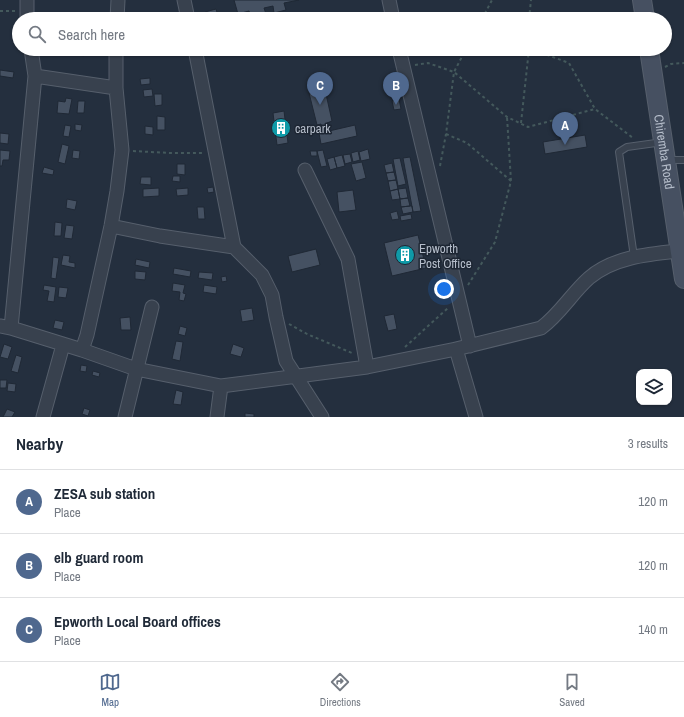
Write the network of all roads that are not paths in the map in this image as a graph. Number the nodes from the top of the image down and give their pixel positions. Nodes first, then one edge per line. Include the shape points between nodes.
1 (118, 0) edge
2 (184, 0) edge
3 (389, 0) edge
4 (642, 0) edge
5 (117, 12) edge
6 (187, 12) edge
7 (391, 12) edge
8 (644, 12) edge
9 (32, 56) edge
10 (116, 56) edge
11 (196, 56) edge
12 (400, 56) edge
13 (650, 56) edge
14 (35, 76) junction
15 (116, 88) junction
16 (664, 142) junction
17 (675, 160) edge
18 (305, 170) dead end
19 (111, 226) junction
20 (234, 247) junction
21 (679, 251) junction
22 (634, 256) junction
23 (684, 279) edge
24 (152, 307) dead end
25 (6, 327) edge
26 (63, 345) junction
27 (470, 346) junction
28 (456, 349) junction
29 (82, 350) junction
30 (366, 363) junction
31 (136, 369) junction
32 (294, 376) junction
33 (221, 386) junction
34 (43, 417) edge
35 (125, 417) edge
36 (218, 417) edge
37 (322, 417) edge
38 (476, 417) edge

1 - 5 street
2 - 6 street
3 - 7 street
4 - 8 main road
9 - 14 street
10 - 15 street
11 - 20 street
12 - 27 street
13 - 16 main road, Chiremba Road
14 - 15 street
14 - 25 street
15 - 19 street via 122,150
16 - 17 main road, Chiremba Road
16 - 22 lane via 627,147 619,152
17 - 21 main road, Chiremba Road
18 - 30 street via 348,259
19 - 20 street
19 - 29 street
20 - 32 street via 262,275 272,295 286,361
21 - 22 street
21 - 23 main road, Chiremba Road
22 - 27 street via 601,269 589,278 541,328
24 - 31 street
25 - 26 street
26 - 29 street
26 - 34 street
27 - 28 street
28 - 30 street
28 - 38 street
29 - 31 street
30 - 32 street
31 - 33 street
31 - 35 street
32 - 33 street
32 - 37 street
33 - 36 street

